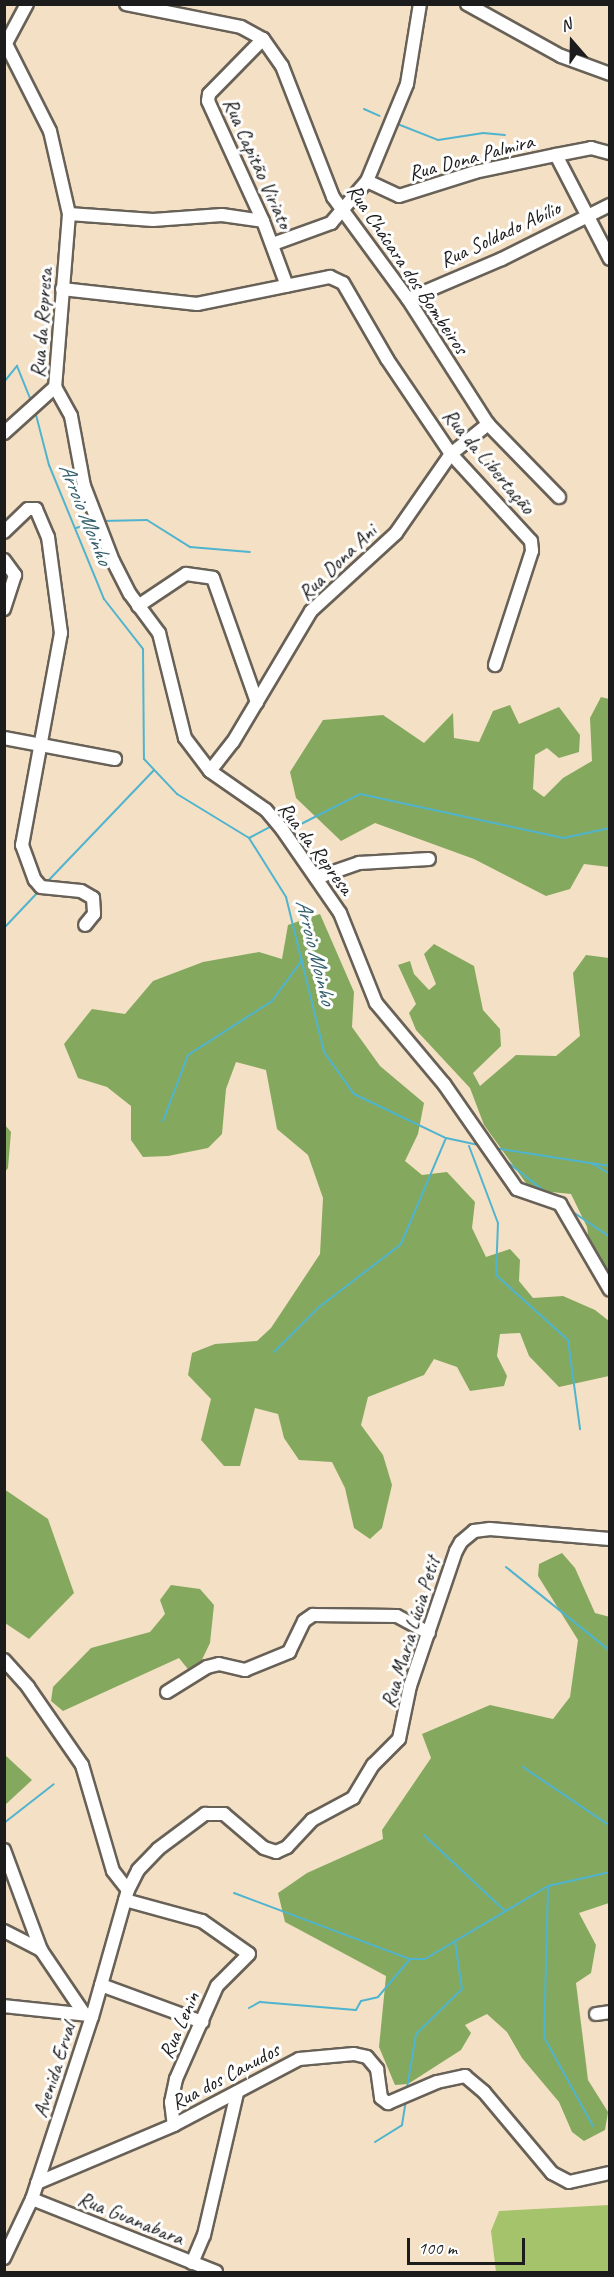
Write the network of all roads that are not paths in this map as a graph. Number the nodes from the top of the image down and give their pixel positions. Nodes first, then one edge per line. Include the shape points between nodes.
1 (27, 4) edge
2 (126, 4) edge
3 (420, 4) edge
4 (467, 4) edge
5 (263, 39) junction
6 (6, 47) edge
7 (609, 74) edge
8 (609, 153) edge
9 (556, 155) junction
10 (367, 181) junction
11 (609, 205) edge
12 (344, 212) junction
13 (69, 214) junction
14 (584, 217) junction
15 (263, 221) junction
16 (273, 244) junction
17 (609, 259) edge
18 (287, 286) junction
19 (62, 290) junction
20 (408, 299) junction
21 (55, 387) junction
22 (488, 424) junction
23 (4, 433) edge
24 (451, 454) junction
25 (559, 497) dead end
26 (4, 532) edge
27 (4, 560) edge
28 (138, 606) junction
29 (4, 609) edge
30 (495, 665) dead end
31 (257, 702) junction
32 (4, 738) edge
33 (41, 744) junction
34 (115, 759) dead end
35 (210, 771) junction
36 (429, 860) dead end
37 (316, 878) junction
38 (85, 925) dead end
39 (609, 1290) edge
40 (609, 1539) edge
41 (429, 1633) junction
42 (4, 1660) edge
43 (167, 1692) dead end
44 (4, 1850) edge
45 (127, 1895) junction
46 (4, 1931) edge
47 (41, 1950) junction
48 (101, 1985) junction
49 (4, 2007) edge
50 (609, 2012) edge
51 (596, 2014) dead end
52 (87, 2015) junction
53 (202, 2022) junction
54 (237, 2093) junction
55 (174, 2125) junction
56 (609, 2173) edge
57 (37, 2183) junction
58 (32, 2199) junction
59 (4, 2258) edge
60 (192, 2263) junction
61 (216, 2272) edge

1 - 6 street
2 - 5 street, Rua Chácara dos Bombeiros via 241,27
3 - 10 street via 407,84
4 - 7 street via 561,56
5 - 12 street, Rua Chácara dos Bombeiros via 282,66 333,197
5 - 15 street, Rua Capitão Viriato via 209,94 208,101
6 - 13 street, Rua da Represa via 50,131
8 - 9 street via 591,148
9 - 10 street, Rua Dona Palmira via 475,172 399,196
9 - 14 street, Rua Dona Palmira
10 - 12 street
11 - 14 street, Rua Soldado Abílio
12 - 16 street via 331,223
12 - 20 street, Rua Chácara dos Bombeiros
13 - 15 street via 153,220 222,215
13 - 19 street, Rua da Represa
14 - 17 street, Rua Dona Palmira
14 - 20 street, Rua Soldado Abílio via 502,259
15 - 16 street, Rua Capitão Viriato
16 - 18 street, Rua Capitão Viriato
18 - 19 street, Rua da Libertação via 197,304
18 - 24 street, Rua da Libertação via 330,277 343,283 387,359
19 - 21 street, Rua da Represa
20 - 22 street, Rua Chácara dos Bombeiros
21 - 23 street
21 - 28 street, Rua da Represa via 71,416 84,486 113,561
22 - 24 street, Rua Dona Ani
22 - 25 street, Rua Chácara dos Bombeiros
24 - 30 street, Rua da Libertação via 531,541 532,551
24 - 31 street, Rua Dona Ani via 396,533 311,611
26 - 33 street via 28,509 36,509 48,537 61,633
27 - 29 street via 15,575
28 - 31 street via 186,574 213,578
28 - 35 street, Rua da Represa via 159,633 185,738
31 - 35 street, Rua Dona Ani
32 - 33 street
33 - 34 street
33 - 38 street via 22,845 41,887 81,891 93,898 94,914
35 - 37 street, Rua da Represa via 266,810
36 - 37 street via 359,863
37 - 39 street, Rua da Represa via 340,913 376,1003 444,1084 517,1189 560,1204
40 - 41 street, Rua Maria Lúcia Petit via 490,1529 474,1532 456,1551
41 - 43 street via 397,1616 313,1615 304,1621 289,1652 245,1670 219,1664 207,1667
41 - 45 street, Rua Maria Lúcia Petit via 410,1686 399,1739 373,1765 353,1798 312,1820 287,1847 276,1852 264,1848 224,1814 205,1814 158,1849 138,1870
42 - 45 street via 28,1687 82,1765 113,1871
44 - 47 street
45 - 48 street, Avenida Erval
45 - 53 street, Rua Lenin via 202,1921 249,1954 217,1986
46 - 47 street
47 - 52 street
48 - 52 street, Avenida Erval
48 - 53 street
49 - 52 street
50 - 51 street
52 - 57 street, Avenida Erval
53 - 55 street, Rua Lenin via 176,2079 171,2102
54 - 55 street, Rua dos Canudos
54 - 56 street, Rua dos Canudos via 299,2059 354,2054 367,2057 377,2069 381,2098 388,2103 437,2082 465,2076 484,2092 552,2173 569,2182
54 - 60 street via 204,2235
55 - 57 street, Rua dos Canudos
57 - 58 street, Avenida Erval
58 - 59 street, Avenida Erval
58 - 60 street, Rua Guanabara
60 - 61 street, Rua Guanabara

